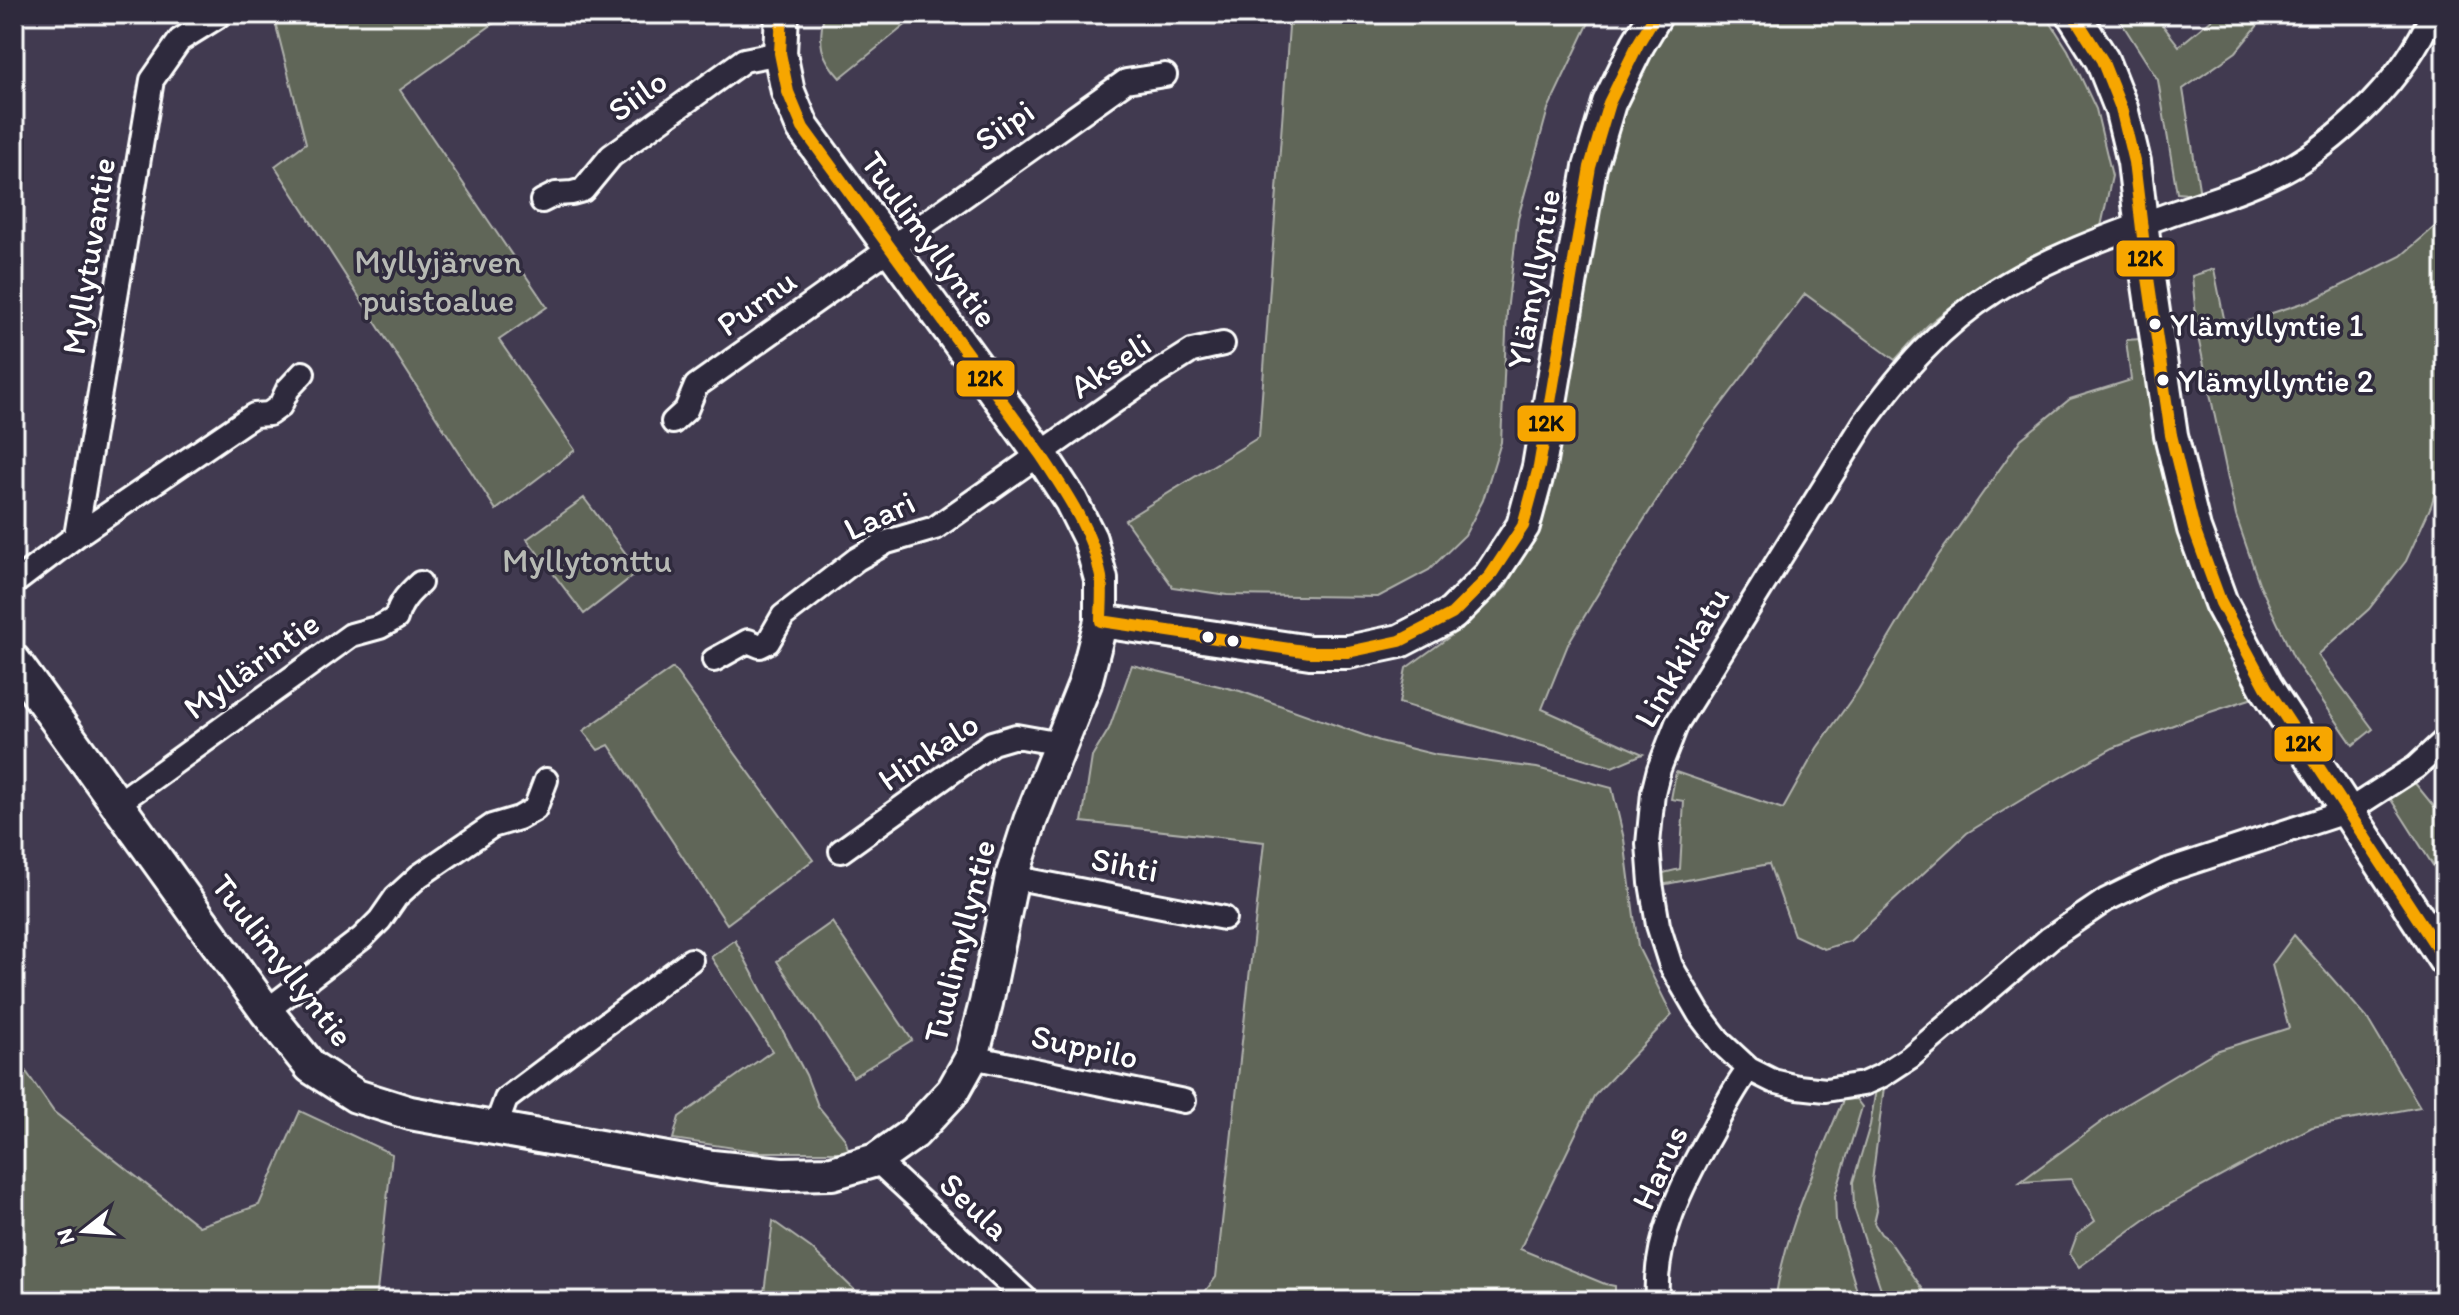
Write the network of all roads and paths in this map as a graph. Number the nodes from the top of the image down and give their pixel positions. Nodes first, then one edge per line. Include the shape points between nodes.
1 (782, 14) edge
2 (1656, 14) edge
3 (2073, 14) edge
4 (2432, 14) edge
5 (217, 17) dead end
6 (780, 53) junction
7 (1165, 75) dead end
8 (542, 201) dead end
9 (2141, 225) junction
10 (890, 248) junction
11 (1223, 344) dead end
12 (303, 373) dead end
13 (673, 422) dead end
14 (1041, 455) junction
15 (76, 536) junction
16 (14, 583) edge
17 (420, 583) dead end
18 (1101, 621) junction
19 (714, 660) dead end
20 (14, 661) edge
21 (2445, 740) edge
22 (1061, 744) junction
23 (546, 780) dead end
24 (117, 804) junction
25 (2348, 811) junction
26 (841, 851) dead end
27 (1012, 877) junction
28 (1224, 918) dead end
29 (691, 960) dead end
30 (2445, 960) edge
31 (266, 1011) junction
32 (972, 1057) junction
33 (1749, 1069) junction
34 (1184, 1101) dead end
35 (495, 1129) junction
36 (876, 1160) junction
37 (1028, 1301) edge
38 (1657, 1301) edge

1 - 6 street, Tuulimyllyntie
2 - 18 street, Ylämyllyntie via 1605,115 1590,167 1539,467 1523,526 1490,576 1452,614 1400,641 1348,652 1310,652
3 - 9 street via 2102,60 2121,108
4 - 9 street, Linkkikatu via 2391,83 2347,128 2296,164 2251,186
5 - 15 street, Myllytuvantie via 180,40 152,80
6 - 8 street, Siilo via 744,60 611,156 583,190
6 - 10 street, Tuulimyllyntie via 803,128
7 - 10 street, Siipi via 1126,81
9 - 25 street via 2171,435 2194,529 2243,646
9 - 33 street, Linkkikatu via 2046,263 1995,291 1946,327 1898,376 1677,723 1655,784 1648,844 1658,925 1671,966 1699,1014
10 - 13 street, Purnu via 696,386 686,410
10 - 14 street, Tuulimyllyntie
11 - 14 street, Akseli via 1192,351
12 - 15 street via 269,414 254,415
14 - 18 street, Tuulimyllyntie via 1090,539 1101,579
14 - 19 street, Laari via 935,528 887,542 857,559 783,616 768,642 760,646 748,641
15 - 16 street
17 - 24 street, Myllärintie via 404,598 396,618 351,635
18 - 22 street, Tuulimyllyntie
20 - 24 street, Tuulimyllyntie
21 - 25 street, Linkkikatu via 2416,767
22 - 26 street, Hinkalo via 1016,736 992,743
22 - 27 street, Tuulimyllyntie
23 - 31 street via 535,809 492,826 419,876 362,938
24 - 31 street, Tuulimyllyntie
25 - 30 street
25 - 33 street, Linkkikatu via 2165,871 2106,900 2050,938 1910,1057 1863,1084 1826,1090 1798,1087
27 - 28 street, Sihti
27 - 32 street, Tuulimyllyntie
29 - 35 street via 506,1099
31 - 35 street, Tuulimyllyntie via 311,1067 356,1096 410,1113
32 - 34 street, Suppilo
32 - 36 street, Tuulimyllyntie via 953,1091 914,1133
33 - 38 street, Harus via 1700,1150 1671,1216 1656,1280
35 - 36 street, Tuulimyllyntie via 782,1174 832,1173
36 - 37 street, Seula

